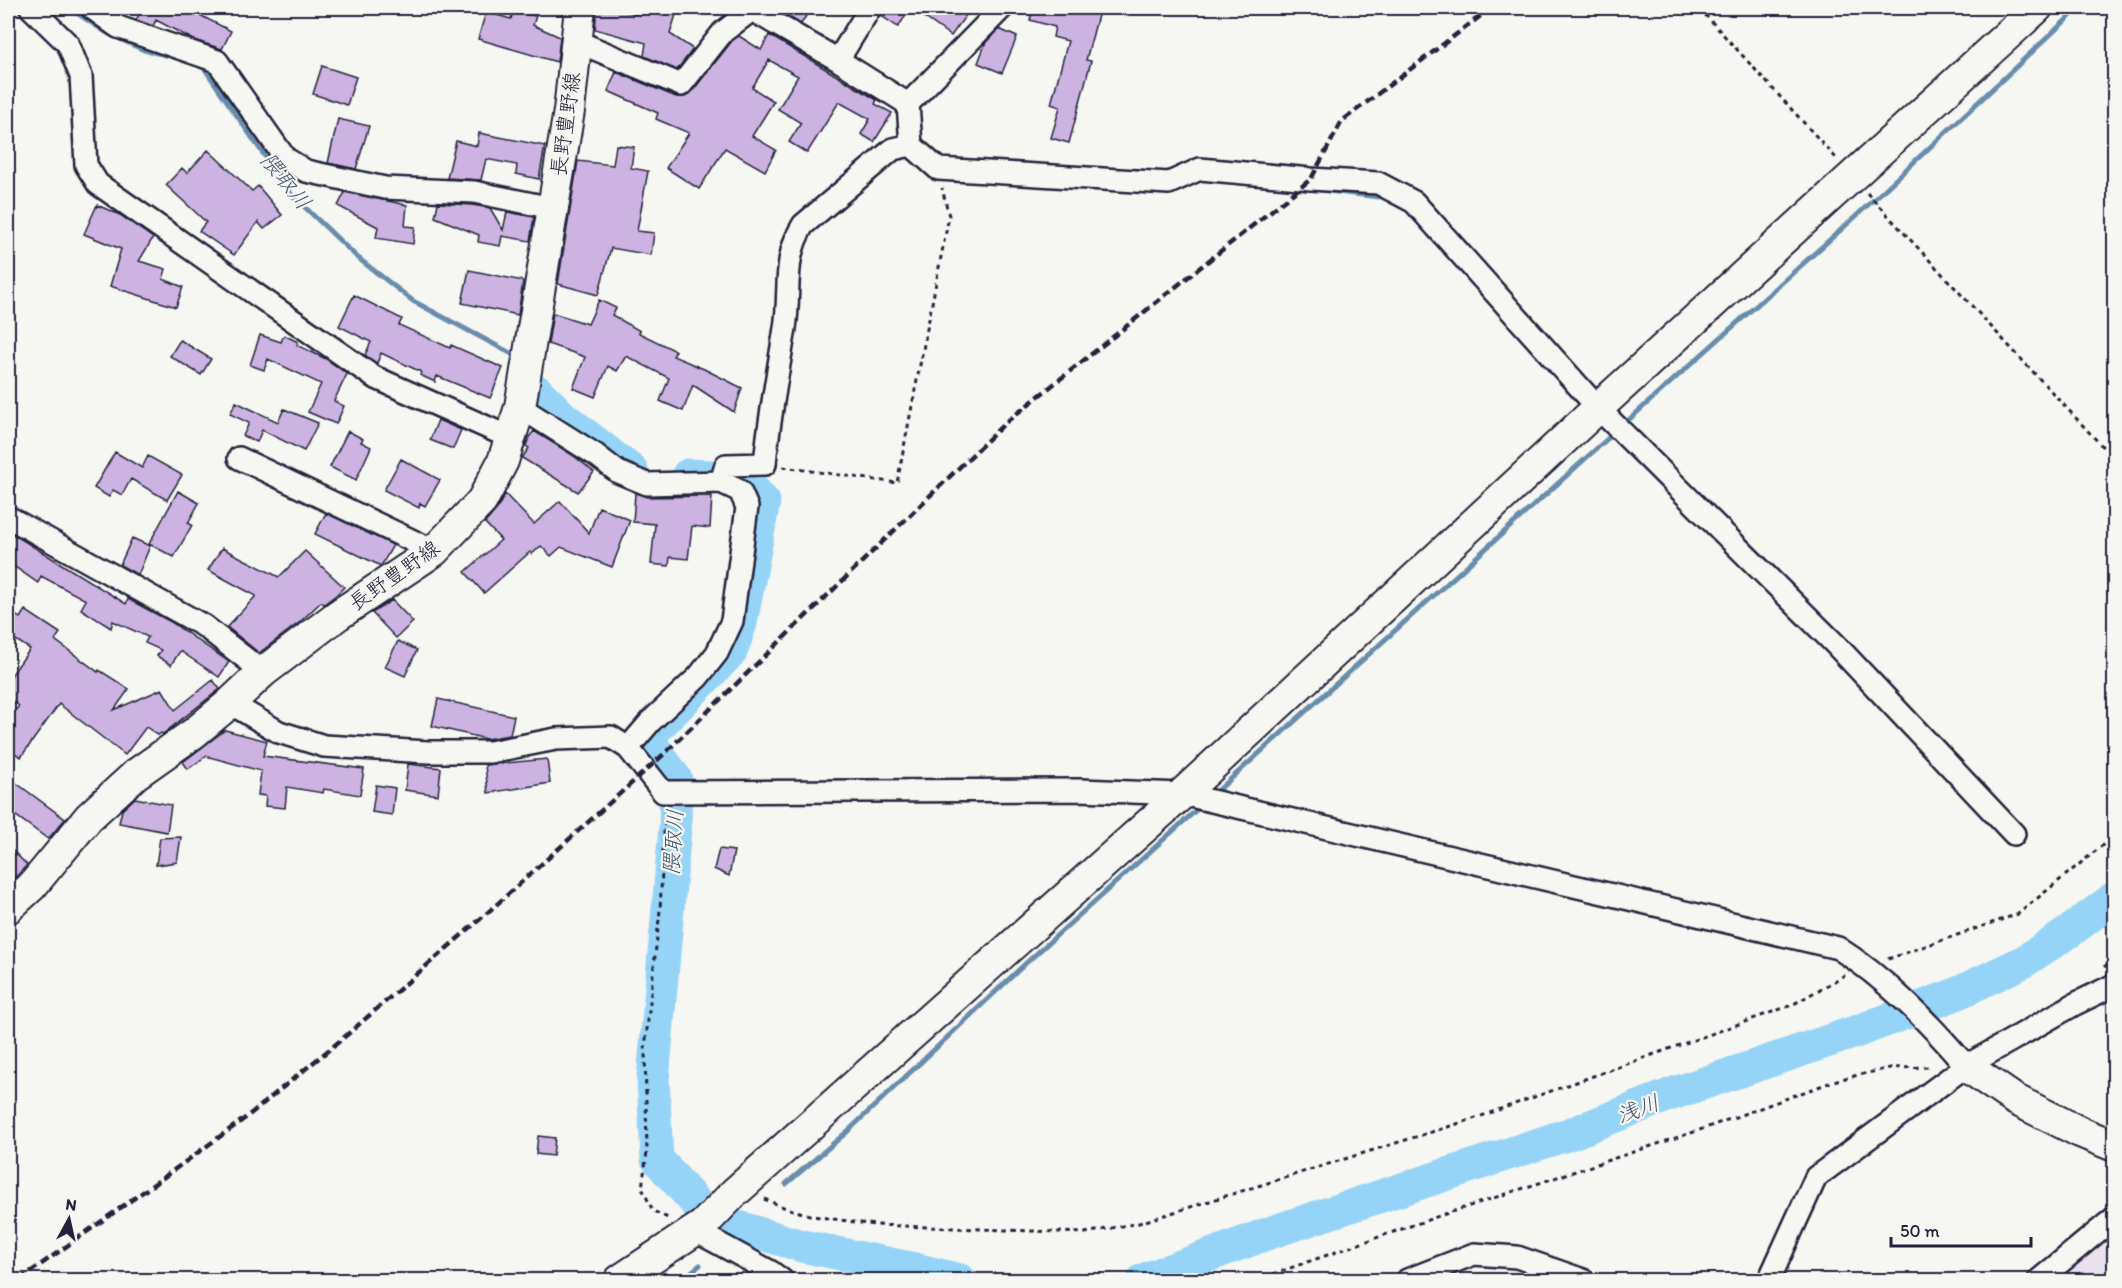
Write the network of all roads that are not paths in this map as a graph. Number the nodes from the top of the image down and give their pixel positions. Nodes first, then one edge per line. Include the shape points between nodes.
1 (31, 8) edge
2 (92, 8) edge
3 (577, 8) edge
4 (870, 8) edge
5 (1002, 8) edge
6 (2037, 8) edge
7 (576, 41) junction
8 (838, 60) junction
9 (908, 104) junction
10 (910, 145) junction
11 (552, 208) junction
12 (520, 407) junction
13 (1598, 408) junction
14 (511, 438) junction
15 (239, 458) dead end
16 (722, 477) junction
17 (8, 518) edge
18 (434, 551) junction
19 (263, 672) junction
20 (230, 703) junction
21 (628, 748) junction
22 (1182, 794) junction
23 (2014, 834) dead end
24 (8, 908) edge
25 (2115, 985) edge
26 (1966, 1066) junction
27 (2115, 1146) edge
28 (2115, 1218) edge
29 (699, 1227) junction
30 (620, 1281) edge
31 (782, 1281) edge
32 (1407, 1281) edge
33 (1583, 1281) edge
34 (1769, 1281) edge
35 (2039, 1281) edge

1 - 14 street via 68,44 81,75 86,165 98,184 374,376
2 - 11 street via 118,27 217,61 285,158 306,171 385,188 474,192
3 - 7 street, 長野豊野線
4 - 8 street
5 - 9 street
6 - 13 street
7 - 8 street via 681,85 723,32 753,10
7 - 11 street, 長野豊野線 via 569,111
8 - 9 street
9 - 10 street
10 - 13 street via 938,169 1169,183 1200,169 1378,183 1414,202
10 - 16 street via 892,149 803,225 794,240 765,464 726,465
11 - 12 street, 長野豊野線
12 - 14 street, 長野豊野線
12 - 16 street via 618,472 647,484
13 - 22 street
13 - 23 street via 1835,644
14 - 18 street, 長野豊野線 via 482,501
15 - 18 street
16 - 21 street via 740,491 747,507 732,621 705,669
17 - 19 street via 204,626
18 - 19 street, 長野豊野線 via 338,615
19 - 20 street, 長野豊野線
20 - 21 street via 269,727 324,746 490,752 556,739 611,736
20 - 24 street, 長野豊野線 via 136,774 89,817 32,886
21 - 22 street via 671,792 1080,790
22 - 26 street via 1838,948 1868,968
22 - 29 street
25 - 26 street
26 - 27 street via 2014,1099
26 - 34 street via 1816,1177
28 - 35 street
29 - 30 street
29 - 31 street
32 - 33 street via 1474,1254 1517,1257

